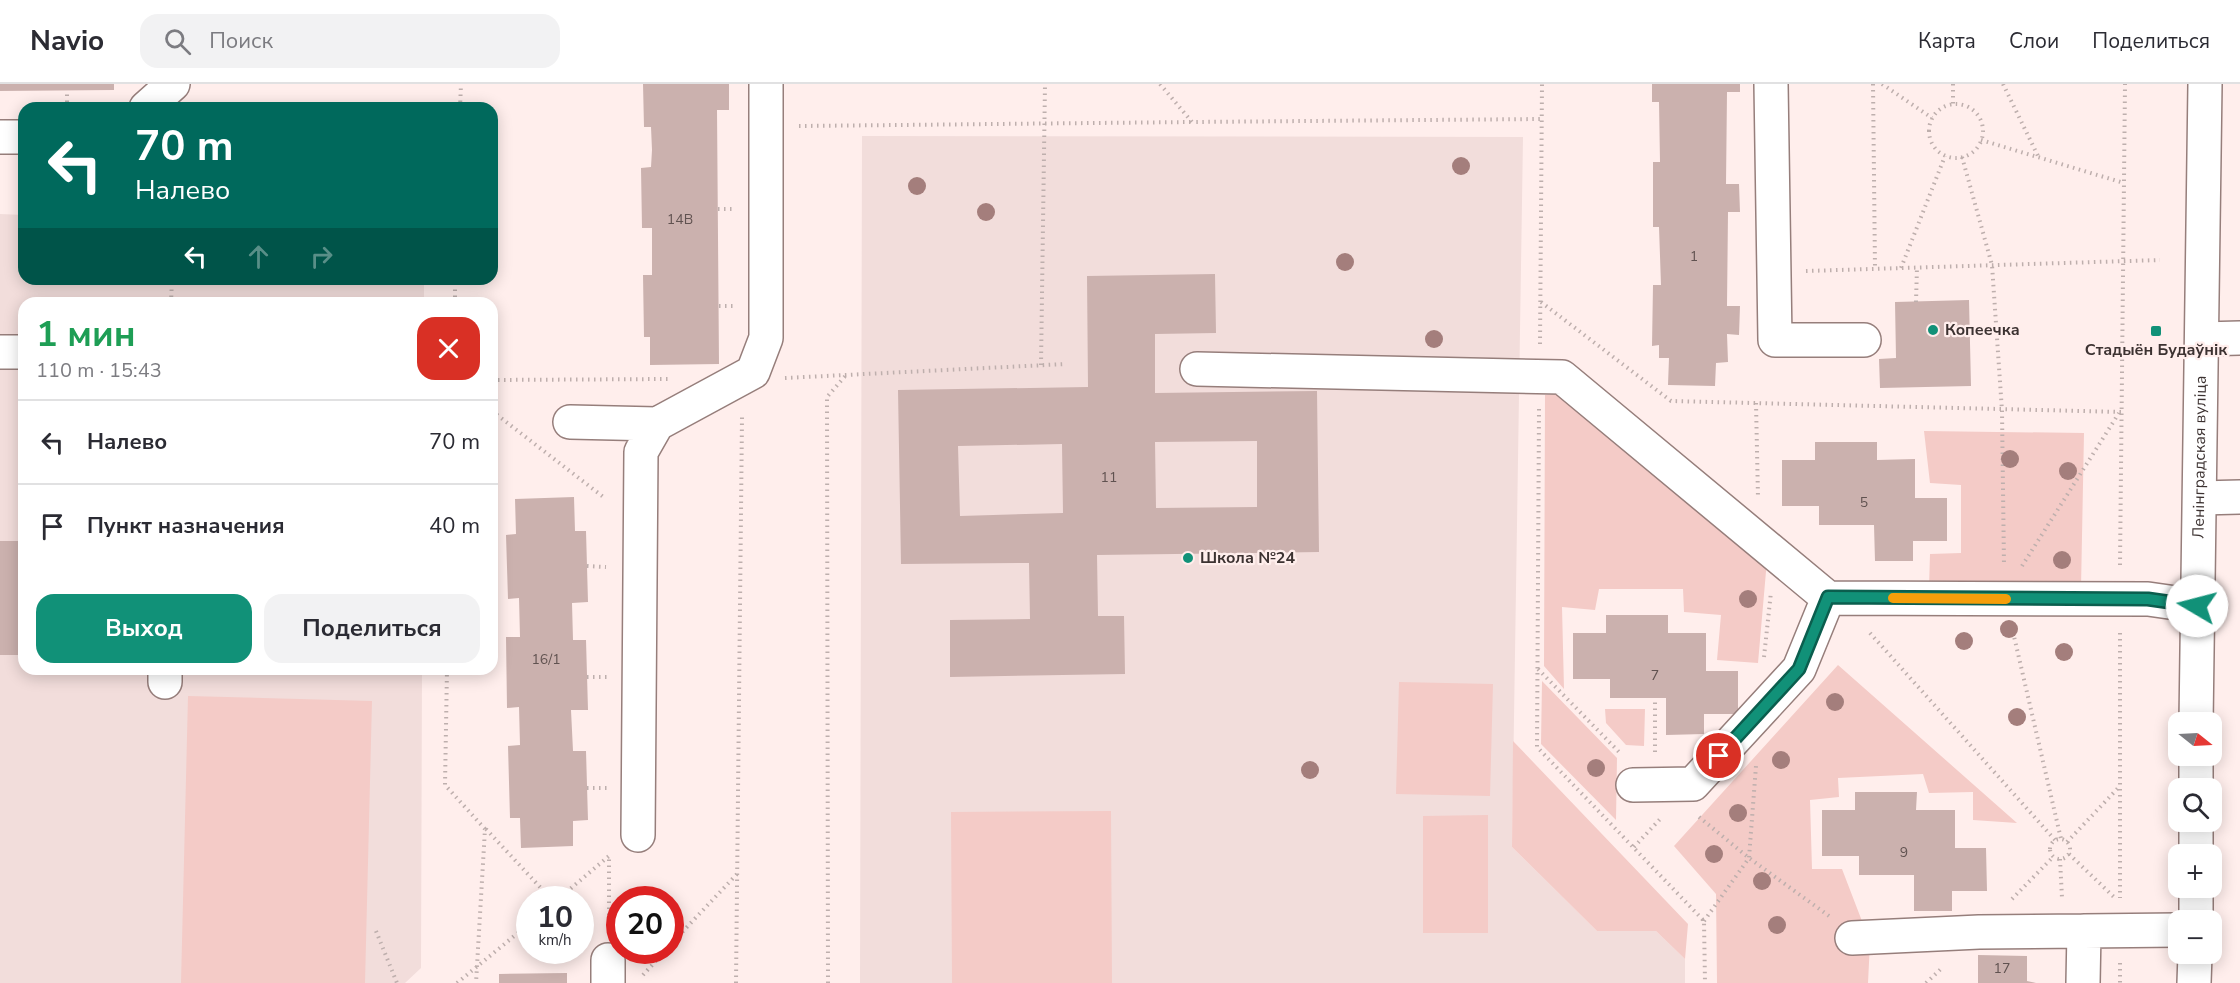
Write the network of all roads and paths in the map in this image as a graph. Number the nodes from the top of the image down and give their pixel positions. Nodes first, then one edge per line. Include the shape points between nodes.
1 (173, 84) edge
2 (461, 84) edge
3 (766, 84) edge
4 (1046, 84) edge
5 (1161, 84) edge
6 (1542, 84) edge
7 (1772, 84) edge
8 (1872, 84) edge
9 (1882, 84) edge
10 (1953, 84) edge
11 (2003, 84) edge
12 (2125, 84) edge
13 (2205, 84) edge
14 (67, 90) dead end
15 (67, 102) edge
16 (153, 102) edge
17 (460, 102) edge
18 (1953, 104) junction
19 (1932, 118) junction
20 (1542, 119) junction
21 (1192, 122) junction
22 (1043, 123) junction
23 (766, 127) junction
24 (0, 137) edge
25 (18, 137) edge
26 (1981, 140) junction
27 (1945, 156) junction
28 (1962, 157) junction
29 (2038, 157) junction
30 (2124, 183) junction
31 (739, 208) dead end
32 (718, 209) dead end
33 (2160, 260) dead end
34 (2123, 261) junction
35 (1992, 265) junction
36 (1917, 267) junction
37 (1901, 268) junction
38 (1875, 269) junction
39 (1774, 272) junction
40 (1540, 302) junction
41 (1916, 302) dead end
42 (719, 306) dead end
43 (741, 306) dead end
44 (2240, 338) edge
45 (2203, 339) junction
46 (1864, 340) dead end
47 (0, 352) edge
48 (18, 352) edge
49 (1066, 364) dead end
50 (1041, 365) junction
51 (1197, 369) dead end
52 (847, 374) junction
53 (1540, 376) junction
54 (671, 379) dead end
55 (742, 379) junction
56 (498, 380) edge
57 (1756, 403) junction
58 (2002, 411) junction
59 (2121, 412) junction
60 (498, 416) edge
61 (570, 422) dead end
62 (657, 424) junction
63 (2240, 497) edge
64 (2200, 498) junction
65 (606, 500) dead end
66 (1759, 509) dead end
67 (587, 566) dead end
68 (606, 567) dead end
69 (2004, 596) junction
70 (1833, 597) junction
71 (2120, 600) junction
72 (2197, 606) junction
73 (1538, 669) junction
74 (447, 675) edge
75 (587, 677) dead end
76 (608, 677) dead end
77 (1655, 698) dead end
78 (2196, 712) edge
79 (1665, 756) dead end
80 (1628, 770) joint
81 (2120, 786) junction
82 (587, 788) dead end
83 (609, 788) dead end
84 (1696, 815) dead end
85 (1663, 816) dead end
86 (485, 829) junction
87 (638, 835) dead end
88 (2061, 839) junction
89 (2055, 840) junction
90 (2067, 842) junction
91 (1634, 847) junction
92 (2069, 854) junction
93 (2053, 857) junction
94 (737, 874) junction
95 (540, 886) edge
96 (572, 886) edge
97 (684, 930) edge
98 (1845, 930) joint
99 (2120, 930) junction
100 (2168, 930) edge
101 (376, 931) dead end
102 (2084, 931) junction
103 (1978, 932) junction
104 (516, 935) edge
105 (653, 964) edge
106 (2195, 964) edge
107 (476, 969) junction
108 (608, 971) edge
109 (397, 983) edge
110 (457, 983) edge
111 (476, 983) edge
112 (635, 983) edge
113 (736, 983) edge
114 (828, 983) edge
115 (1705, 983) edge
116 (2083, 983) edge
117 (2120, 983) edge
118 (2194, 983) edge

1 - 16 main road
2 - 17 path
3 - 23 main road
4 - 22 path
5 - 21 path
6 - 20 path
7 - 39 main road
8 - 38 path
9 - 19 path
10 - 18 path
11 - 29 path
12 - 30 path
13 - 45 main road, Ленінградская вуліца
14 - 15 path
18 - 19 path
18 - 26 path via 1977,114
19 - 27 path via 1932,144
20 - 21 path
20 - 40 path
21 - 22 path
22 - 23 path
22 - 50 path
23 - 55 main road via 766,338 753,372
24 - 25 main road
26 - 28 path
26 - 29 path
27 - 28 path
27 - 37 path
28 - 35 path
29 - 30 path
30 - 34 path
31 - 32 path
33 - 34 path
34 - 35 path
34 - 59 path
35 - 36 path
35 - 58 path
36 - 37 path
36 - 41 path
37 - 38 path
38 - 39 path
39 - 46 main road via 1774,340
40 - 53 path
40 - 57 path via 1671,401
42 - 43 path
44 - 45 main road
45 - 64 main road, Ленінградская вуліца
47 - 48 main road
49 - 50 path
50 - 52 path
51 - 53 main road
52 - 55 path
52 - 114 path via 827,397
53 - 70 main road via 1562,377
53 - 73 path
54 - 56 path
55 - 62 main road
55 - 94 path
57 - 58 path
57 - 66 path
58 - 59 path
58 - 69 path
59 - 69 path
59 - 71 path
60 - 65 path
61 - 62 main road
62 - 87 main road via 641,452
63 - 64 main road
64 - 72 main road, Ленінградская вуліца
67 - 68 path
69 - 70 main road
69 - 71 main road
69 - 88 path
70 - 80 main road via 1799,669 1693,784
70 - 89 path
71 - 72 main road via 2148,599
71 - 81 path
72 - 78 main road, Ленінградская вуліца
73 - 80 path
73 - 91 path via 1537,747
74 - 86 path via 445,785
75 - 76 path
77 - 79 path via 1655,756
81 - 90 path
81 - 92 path via 2120,902
82 - 83 path
84 - 98 path
85 - 91 path
86 - 95 path
86 - 107 path
88 - 89 path
88 - 90 path
89 - 93 path via 2050,851
90 - 92 path
91 - 115 path via 1704,921
92 - 93 path via 2060,859
93 - 103 path
94 - 97 path
94 - 113 path
96 - 108 path via 609,856
98 - 103 main road
99 - 100 main road
99 - 102 main road
99 - 117 path
101 - 109 path
102 - 103 main road
102 - 116 main road
104 - 107 path
105 - 112 path
106 - 118 main road
107 - 110 path
107 - 111 path

